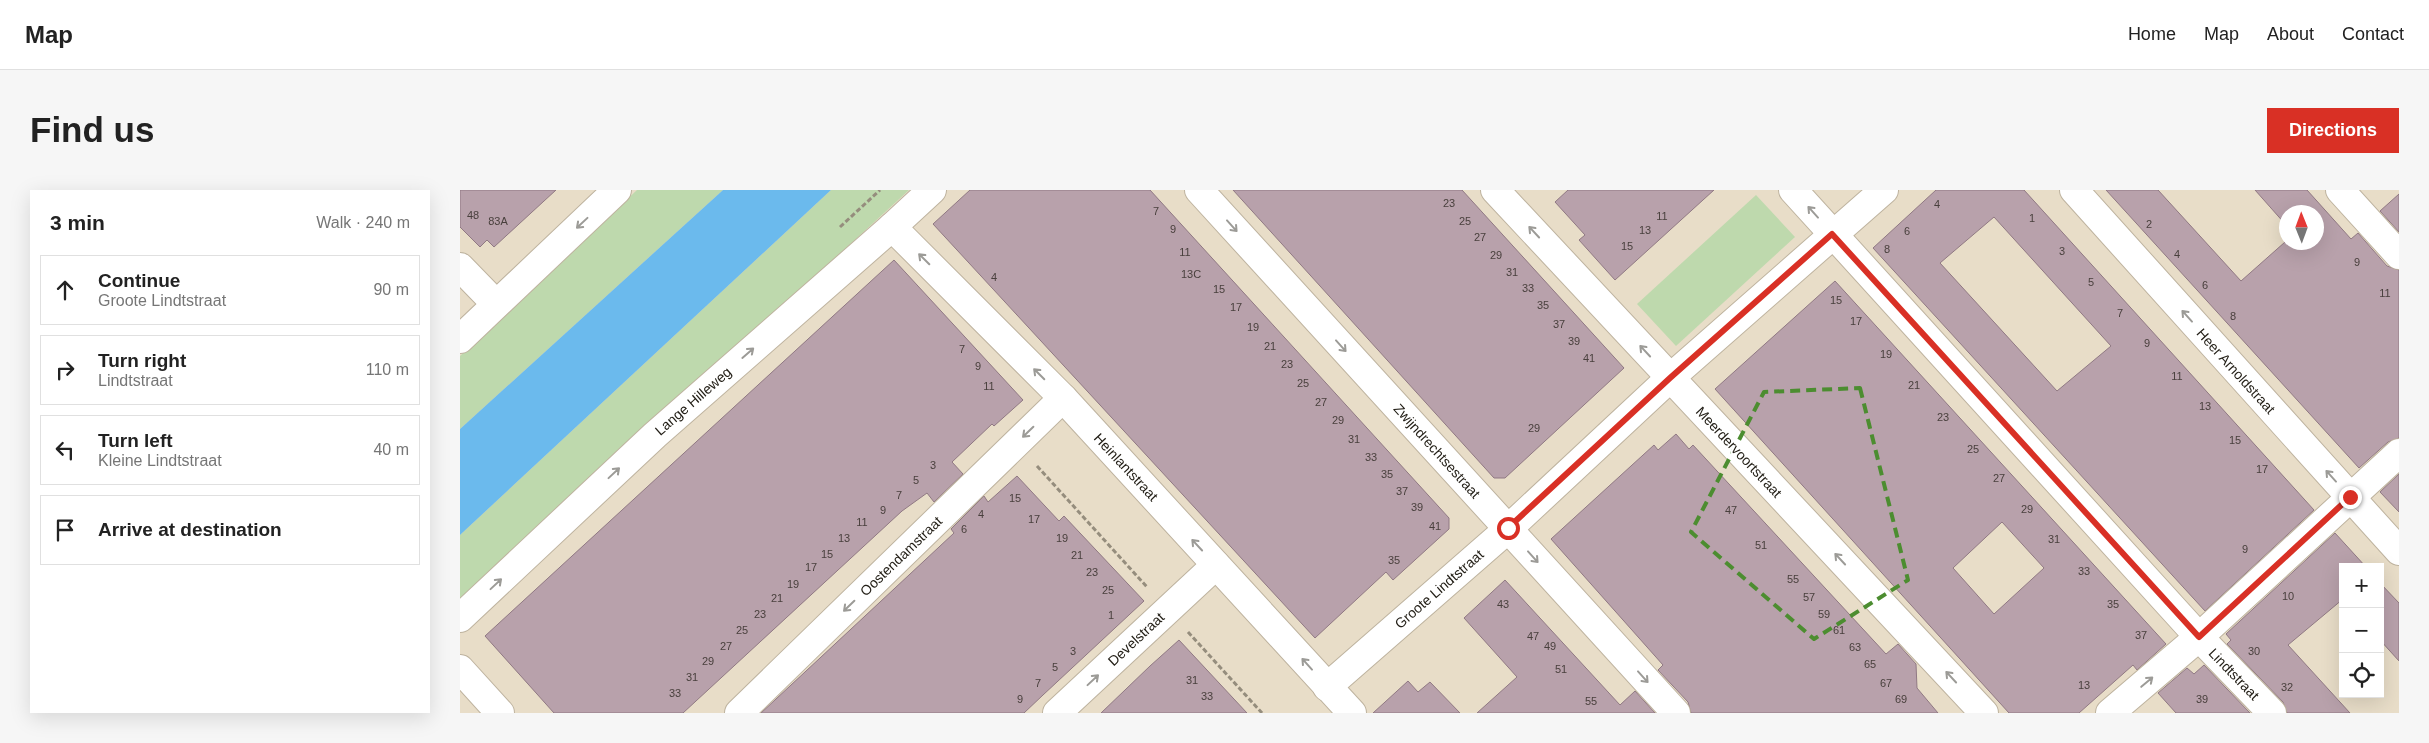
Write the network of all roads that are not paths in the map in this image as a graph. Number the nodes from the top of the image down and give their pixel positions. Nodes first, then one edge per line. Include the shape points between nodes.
1 (617, 190) edge
2 (932, 190) edge
3 (1199, 190) edge
4 (1495, 190) edge
5 (1793, 190) edge
6 (1884, 190) edge
7 (2074, 190) edge
8 (2340, 190) edge
9 (892, 227) junction
10 (1832, 234) junction
11 (2399, 255) edge
12 (460, 267) edge
13 (496, 304) junction
14 (460, 339) edge
15 (1670, 378) junction
16 (1063, 398) junction
17 (2399, 453) edge
18 (2350, 497) junction
19 (1508, 528) junction
20 (2399, 551) edge
21 (1216, 565) junction
22 (460, 618) edge
23 (2199, 637) junction
24 (460, 669) edge
25 (1328, 687) junction
26 (500, 713) edge
27 (739, 713) edge
28 (1057, 713) edge
29 (1352, 713) edge
30 (1676, 713) edge
31 (1984, 713) edge
32 (2110, 713) edge
33 (2272, 713) edge

1 -> 13 street
2 - 9 street, Lange Hilleweg
3 -> 19 street, Zwijndrechtsestraat
15 -> 4 street, Meerdervoortstraat
10 -> 5 street, Lindtstraat
6 - 10 street, Groote Lindtstraat
18 -> 7 street, Heer Arnoldstraat
8 - 11 street
16 -> 9 street, Heinlantstraat
22 -> 9 street, Lange Hilleweg via 655,435
10 - 15 street, Groote Lindtstraat
10 - 23 street, Lindtstraat
12 - 13 street
13 - 14 street
15 - 19 street, Groote Lindtstraat
31 -> 15 street, Meerdervoortstraat
21 -> 16 street, Heinlantstraat
16 -> 27 street, Oostendamstraat
17 - 18 street
18 - 20 street, Heer Arnoldstraat
18 - 23 street
19 - 25 street, Groote Lindtstraat
19 -> 30 street, Zwijndrechtsestraat
25 -> 21 street, Heinlantstraat
28 -> 21 street, Develstraat
32 -> 23 street
23 - 33 street, Lindtstraat
24 - 26 street
25 - 29 street, Heinlantstraat

